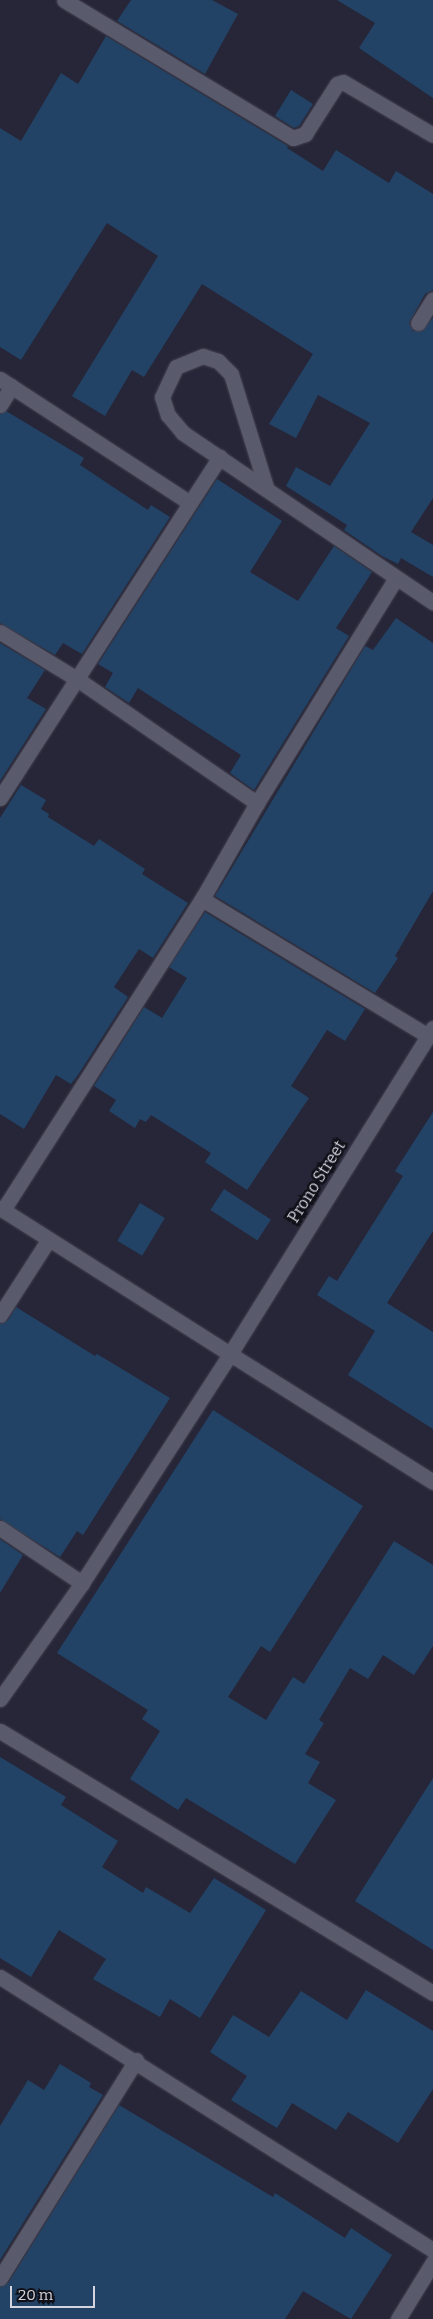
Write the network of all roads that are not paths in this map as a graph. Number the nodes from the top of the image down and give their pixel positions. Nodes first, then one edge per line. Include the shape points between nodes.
1 (64, 0) edge
2 (433, 135) edge
3 (433, 299) edge
4 (418, 323) dead end
5 (6, 382) edge
6 (0, 405) edge
7 (220, 457) junction
8 (266, 487) junction
9 (190, 503) junction
10 (396, 578) junction
11 (433, 602) edge
12 (0, 632) edge
13 (77, 679) junction
14 (0, 798) edge
15 (257, 803) junction
16 (202, 899) junction
17 (431, 1032) edge
18 (2, 1209) edge
19 (49, 1239) junction
20 (0, 1315) edge
21 (230, 1354) junction
22 (433, 1482) edge
23 (0, 1528) edge
24 (82, 1582) junction
25 (0, 1699) edge
26 (0, 1731) edge
27 (0, 1977) edge
28 (433, 1993) edge
29 (136, 2060) junction
30 (433, 2250) edge
31 (433, 2262) edge
32 (0, 2278) edge
33 (398, 2319) edge

1 - 2 street via 293,138 305,134 337,84 343,82
3 - 4 street
5 - 6 street
5 - 9 street
7 - 8 street
7 - 8 street via 183,433 168,415 162,397 176,367 203,356 218,361 231,374
7 - 9 street
8 - 10 street
9 - 13 street
10 - 11 street
10 - 15 street
12 - 13 street
13 - 14 street
13 - 15 street
15 - 16 street
16 - 17 street
16 - 18 street
17 - 21 street, Prono Street
18 - 19 street
19 - 20 street
19 - 21 street
21 - 22 street
21 - 24 street, Prono Street
23 - 24 street
24 - 25 street, Prono Street
26 - 28 street
27 - 29 street
29 - 30 street
29 - 32 street
31 - 33 street

